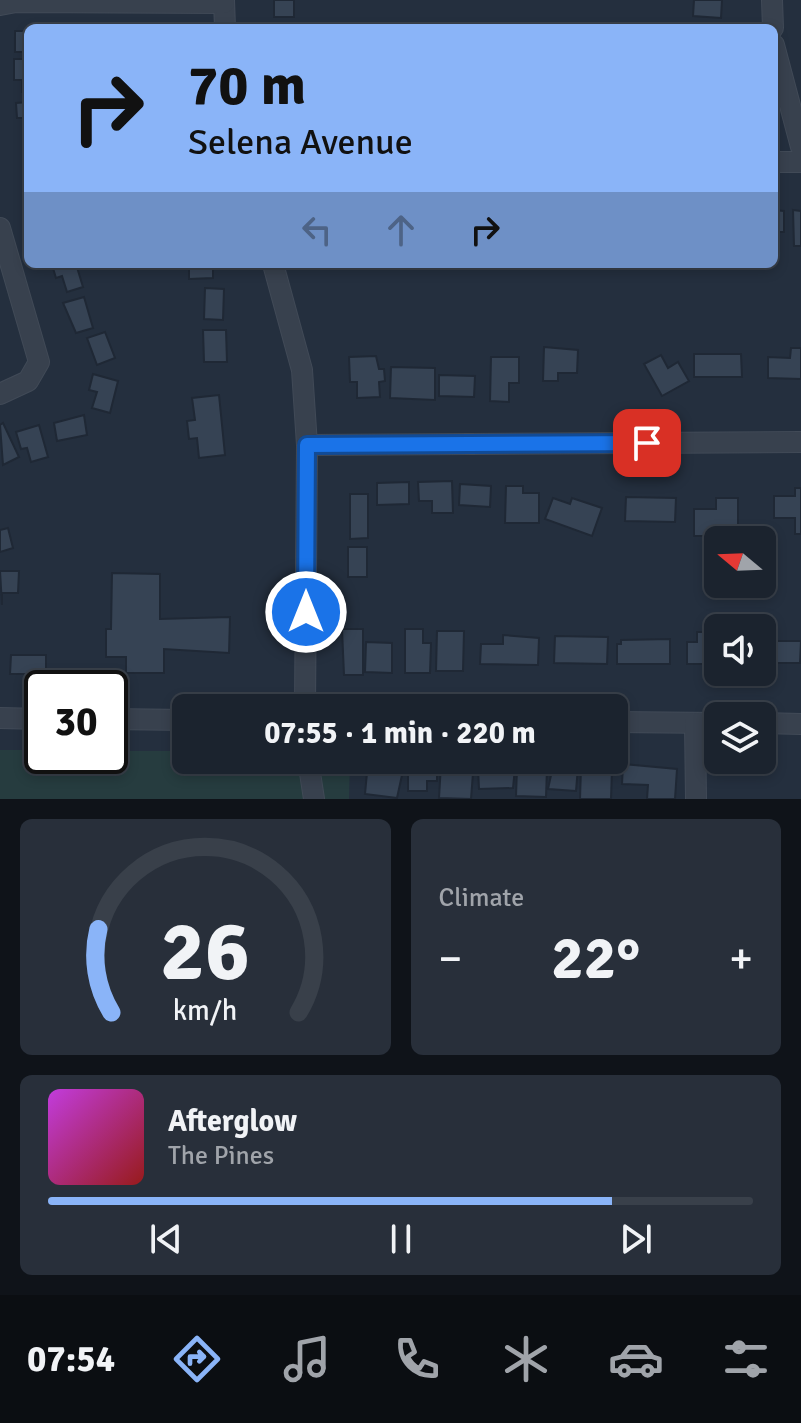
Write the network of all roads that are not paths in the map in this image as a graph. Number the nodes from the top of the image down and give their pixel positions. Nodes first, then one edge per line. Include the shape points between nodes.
1 (772, 0) edge
2 (224, 2) edge
3 (0, 5) edge
4 (225, 24) edge
5 (773, 24) edge
6 (778, 60) edge
7 (801, 147) edge
8 (778, 162) edge
9 (801, 162) edge
10 (0, 228) edge
11 (274, 268) edge
12 (0, 394) edge
13 (801, 442) edge
14 (307, 445) junction
15 (305, 694) edge
16 (0, 718) edge
17 (24, 719) edge
18 (128, 719) edge
19 (172, 720) edge
20 (628, 722) edge
21 (695, 723) junction
22 (704, 723) edge
23 (776, 723) edge
24 (801, 724) edge
25 (310, 774) edge
26 (694, 795) edge
27 (314, 799) edge

1 - 5 street
2 - 3 street
2 - 4 street
6 - 7 street
8 - 9 street
10 - 12 street via 39,362 28,381
11 - 14 street via 302,370
13 - 14 street
14 - 15 street
16 - 17 street
18 - 19 street
20 - 21 street
21 - 22 street
21 - 26 street
23 - 24 street
25 - 27 street

